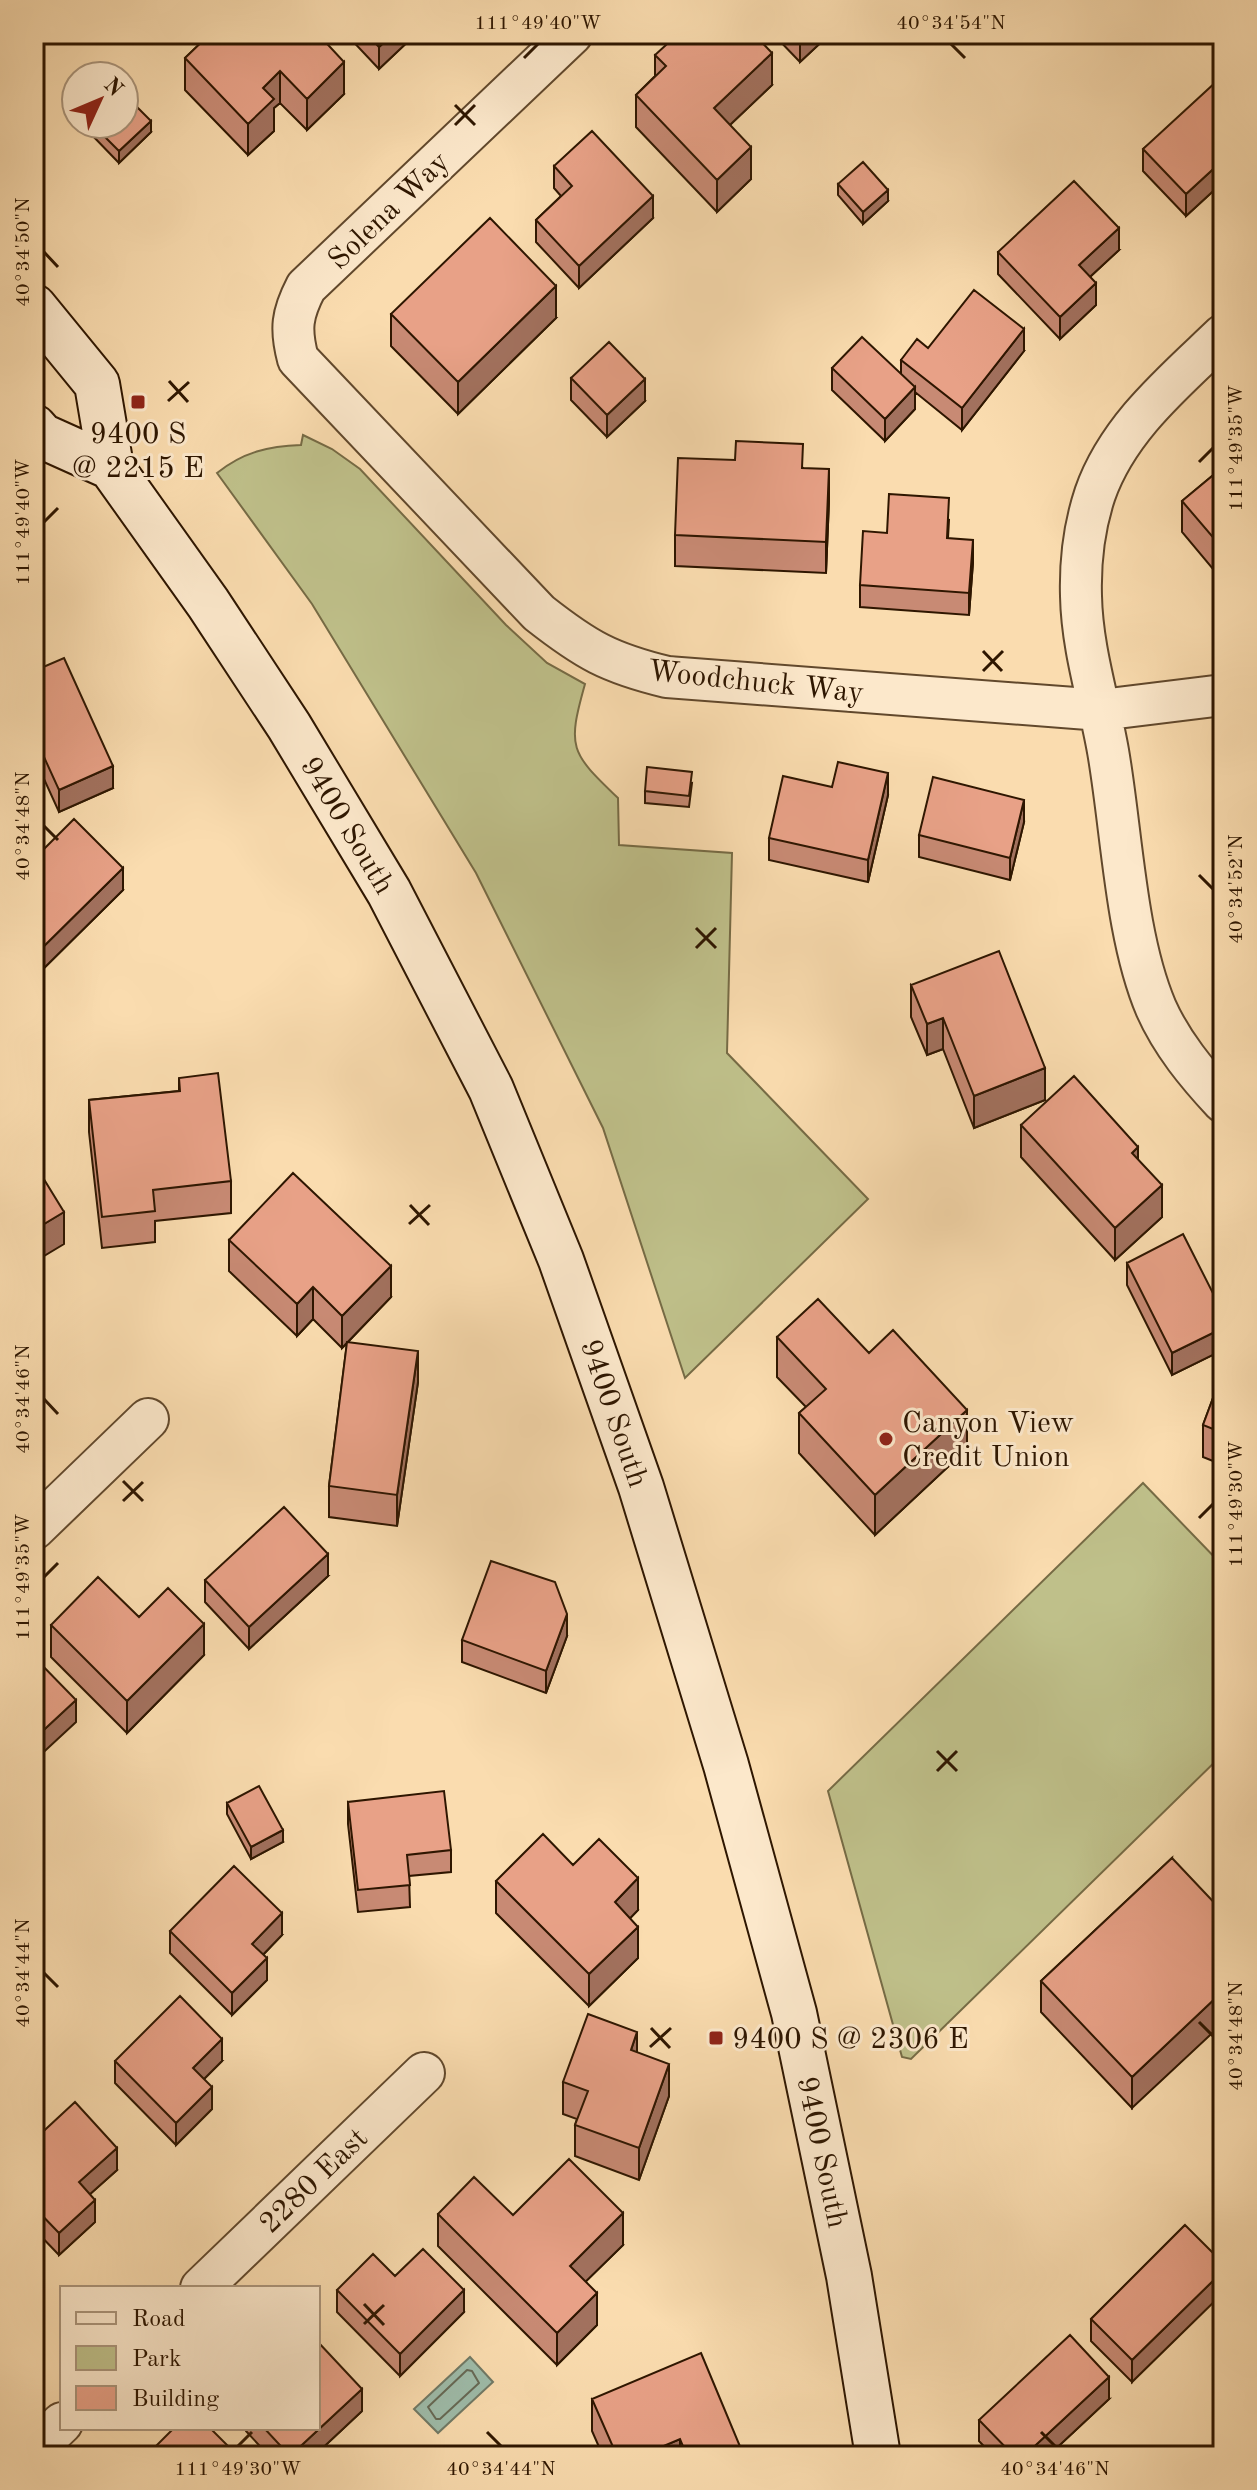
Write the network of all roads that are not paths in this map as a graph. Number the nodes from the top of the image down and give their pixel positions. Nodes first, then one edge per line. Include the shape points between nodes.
1 (572, 34) edge
2 (34, 307) edge
3 (290, 330) joint
4 (1223, 335) edge
5 (34, 427) edge
6 (111, 467) junction
7 (1223, 695) edge
8 (1101, 710) junction
9 (1223, 1102) edge
10 (148, 1419) dead end
11 (34, 1529) edge
12 (424, 2073) dead end
13 (203, 2286) edge
14 (60, 2425) edge
15 (34, 2450) edge
16 (878, 2456) edge

1 - 3 street, Solena Way via 306,287
2 - 6 main road, 9400 South via 97,384
3 - 8 street, Woodchuck Way via 298,359 539,613 619,665 667,677
4 - 8 street via 1148,406 1095,493 1082,544 1081,598 1086,651
5 - 6 main road via 42,436
6 - 16 main road, 9400 South via 273,702 389,892 491,1089 561,1260 641,1487 794,2013 849,2276
7 - 8 street, Woodchuck Way
8 - 9 street via 1139,950 1156,1008 1191,1068
10 - 11 street
12 - 13 street, 2280 East
14 - 15 street

